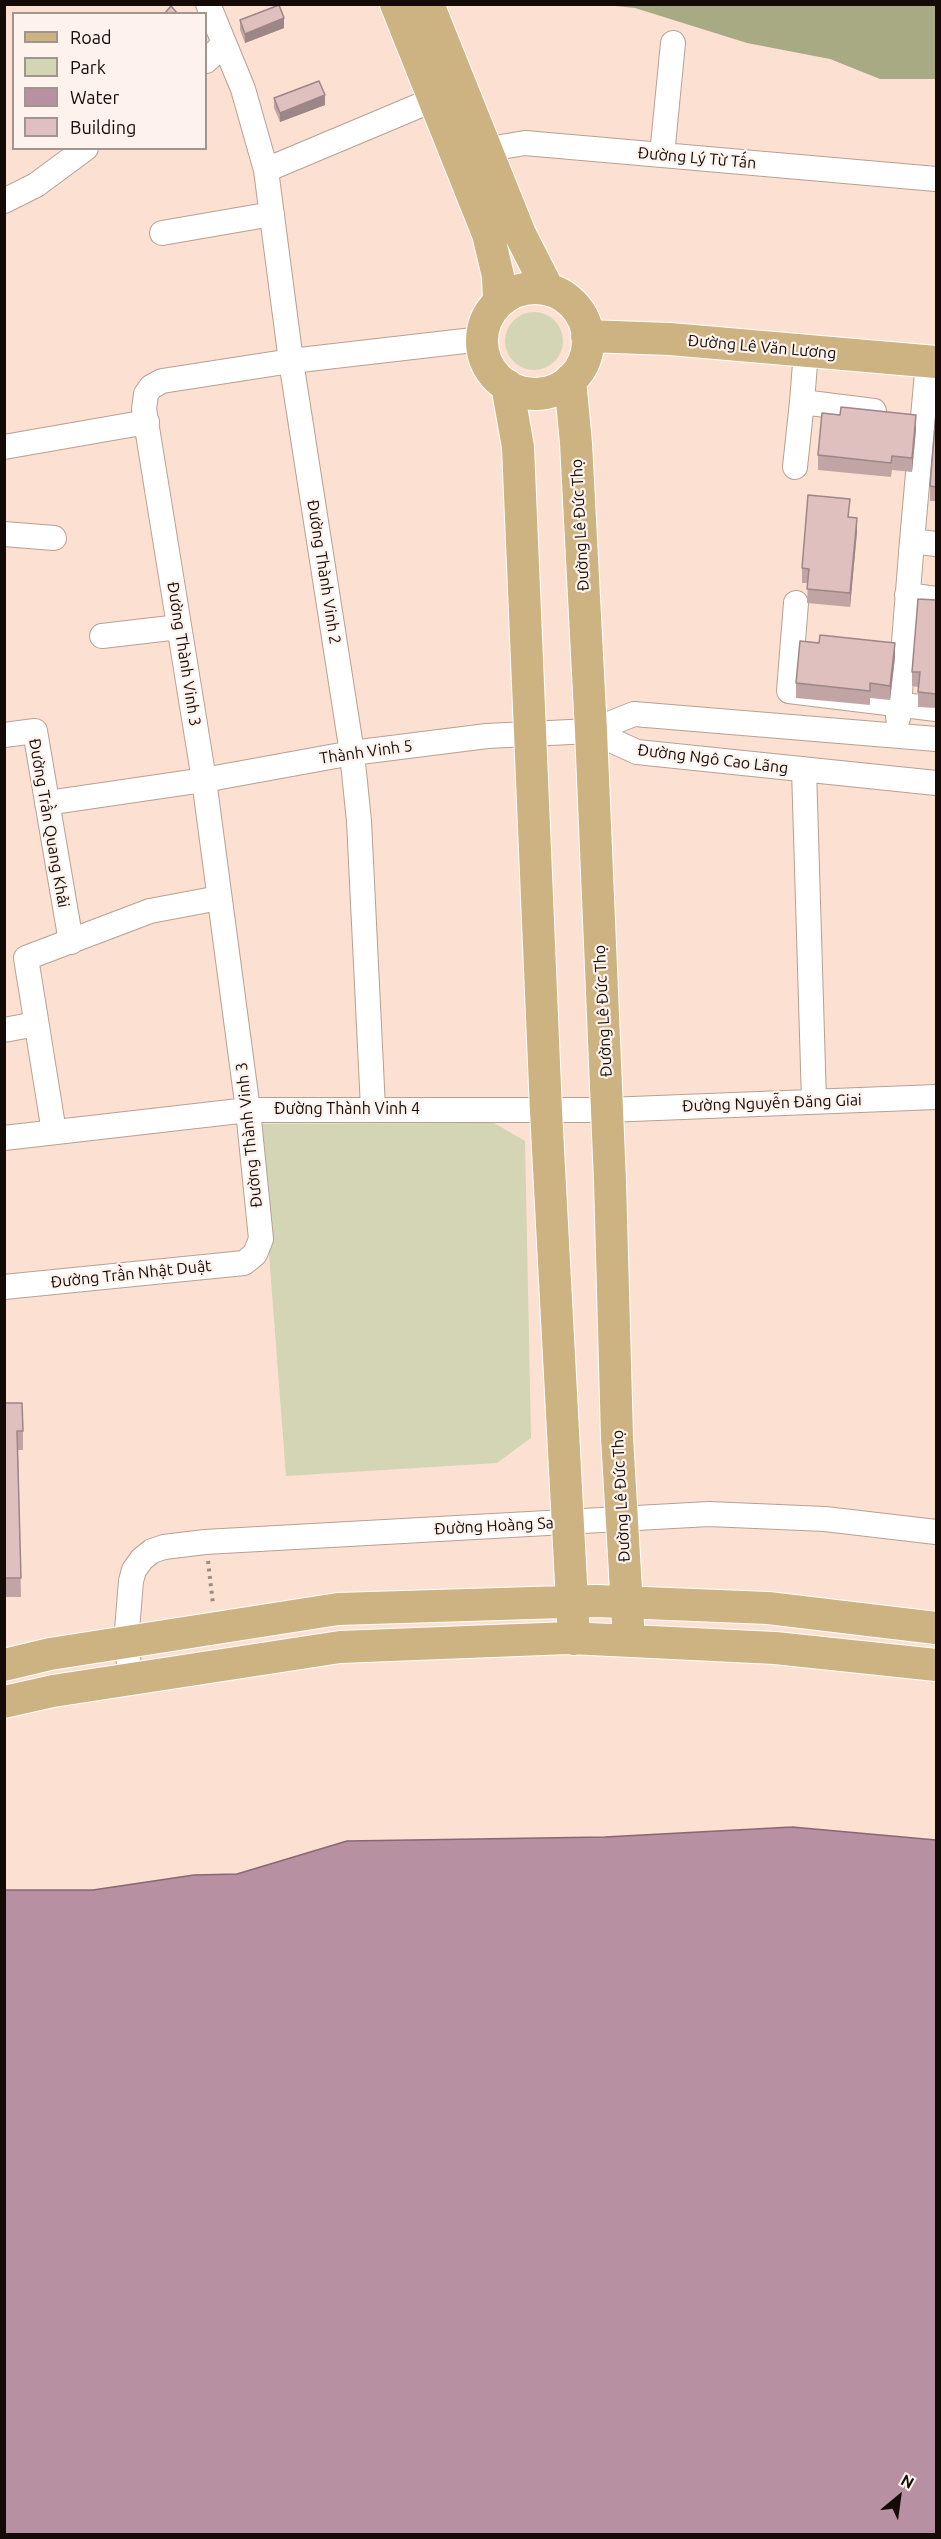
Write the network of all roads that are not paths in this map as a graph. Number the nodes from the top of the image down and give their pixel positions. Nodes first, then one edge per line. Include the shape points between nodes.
1 (208, 4) edge
2 (396, 4) edge
3 (428, 4) edge
4 (673, 43) dead end
5 (223, 45) junction
6 (207, 60) edge
7 (435, 99) junction
8 (83, 150) edge
9 (662, 155) junction
10 (474, 158) junction
11 (266, 170) junction
12 (936, 178) edge
13 (4, 201) edge
14 (272, 214) junction
15 (162, 233) dead end
16 (548, 289) junction
17 (499, 302) junction
18 (587, 336) junction
19 (482, 339) junction
20 (806, 351) junction
21 (932, 361) edge
22 (291, 362) junction
23 (570, 380) junction
24 (507, 385) junction
25 (802, 402) junction
26 (929, 418) edge
27 (147, 422) junction
28 (4, 447) edge
29 (795, 467) dead end
30 (4, 534) edge
31 (54, 538) dead end
32 (912, 541) junction
33 (936, 544) edge
34 (907, 595) junction
35 (936, 599) edge
36 (796, 603) dead end
37 (179, 627) junction
38 (102, 636) dead end
39 (854, 699) junction
40 (900, 704) junction
41 (936, 709) edge
42 (591, 731) junction
43 (529, 732) junction
44 (851, 732) junction
45 (4, 735) edge
46 (896, 736) junction
47 (936, 740) edge
48 (352, 753) junction
49 (804, 769) junction
50 (204, 780) junction
51 (936, 783) edge
52 (47, 803) junction
53 (219, 898) junction
54 (71, 942) junction
55 (36, 1024) junction
56 (4, 1030) edge
57 (936, 1097) edge
58 (814, 1101) junction
59 (373, 1108) junction
60 (248, 1110) junction
61 (607, 1110) junction
62 (546, 1111) junction
63 (54, 1132) junction
64 (4, 1138) edge
65 (255, 1254) joint
66 (4, 1287) edge
67 (622, 1519) junction
68 (568, 1522) junction
69 (936, 1532) edge
70 (572, 1601) junction
71 (627, 1603) junction
72 (936, 1628) edge
73 (574, 1639) junction
74 (629, 1641) junction
75 (126, 1642) junction
76 (4, 1665) edge
77 (936, 1665) edge
78 (131, 1679) junction
79 (4, 1702) edge

1 - 5 street, Đường Thành Vinh 2
2 - 7 main road
3 - 10 main road
4 - 9 street
5 - 6 street
5 - 11 street, Đường Thành Vinh 2 via 243,89
7 - 10 main road
7 - 11 street
8 - 13 street via 36,185
9 - 10 street, Đường Lý Từ Tấn via 525,143
9 - 12 street, Đường Lý Từ Tấn
10 - 16 main road
10 - 17 main road
11 - 14 street, Đường Thành Vinh 2
14 - 15 street
14 - 22 street, Đường Thành Vinh 2
16 - 17 main road via 513,292
16 - 18 main road via 572,303 581,315
17 - 19 main road via 490,312
18 - 20 main road, Đường Lê Văn Lương
18 - 23 main road via 585,357
19 - 22 street, Đường Thành Vinh 3
19 - 24 main road via 488,365
20 - 21 main road, Đường Lê Văn Lương
20 - 25 street
21 - 26 street
22 - 27 street, Đường Thành Vinh 3 via 162,381 146,394
22 - 48 street, Đường Thành Vinh 2
23 - 24 main road via 539,393 522,392
23 - 42 main road, Đường Lê Đức Thọ
24 - 43 main road via 518,447
25 - 26 street
25 - 29 street
26 - 32 street
27 - 28 street
27 - 37 street, Đường Thành Vinh 3
30 - 31 street
32 - 33 street
32 - 34 street
34 - 35 street
34 - 40 street
36 - 39 street via 789,691
37 - 38 street
37 - 50 street, Đường Thành Vinh 3
39 - 40 street
39 - 44 street
40 - 41 street
40 - 46 street
42 - 43 street, Thành Vinh 5
42 - 44 street via 634,714
42 - 49 street, Đường Ngô Cao Lãng via 636,752
42 - 61 main road, Đường Lê Đức Thọ
43 - 48 street, Thành Vinh 5
43 - 62 main road
44 - 46 street
45 - 52 street, Đường Trần Quang Khải via 35,731
46 - 47 street
48 - 50 street, Thành Vinh 5
48 - 59 street, Đường Thành Vinh 2
49 - 51 street, Đường Ngô Cao Lãng
49 - 58 street
50 - 52 street, Thành Vinh 5
50 - 53 street, Đường Thành Vinh 3
52 - 54 street, Đường Trần Quang Khải
53 - 54 street via 150,911
53 - 60 street, Đường Thành Vinh 3
54 - 55 street via 26,958
55 - 56 street
55 - 63 street
57 - 58 street, Đường Nguyễn Đăng Giai
58 - 61 street, Đường Nguyễn Đăng Giai
59 - 60 street, Đường Thành Vinh 4
59 - 62 street, Đường Thành Vinh 4
60 - 63 street, Đường Thành Vinh 4
60 - 65 street, Đường Thành Vinh 3 via 261,1239
61 - 62 street, Đường Nguyễn Đăng Giai
61 - 67 main road, Đường Lê Đức Thọ
62 - 68 main road
63 - 64 street, Đường Thành Vinh 4
65 - 66 street, Đường Trần Nhật Duật via 244,1263
67 - 68 street, Đường Hoàng Sa
67 - 69 street, Đường Hoàng Sa via 709,1514 772,1516
67 - 71 main road, Đường Lê Đức Thọ
68 - 70 main road
68 - 75 street, Đường Hoàng Sa via 164,1546 152,1551 134,1570
70 - 71 main road
70 - 73 main road
70 - 75 main road via 338,1609
71 - 72 main road via 768,1608
71 - 74 main road, Đường Lê Đức Thọ
73 - 74 main road
73 - 78 main road via 340,1647
74 - 77 main road via 775,1648
75 - 76 main road
75 - 78 street, Đường Hoàng Sa
78 - 79 main road

